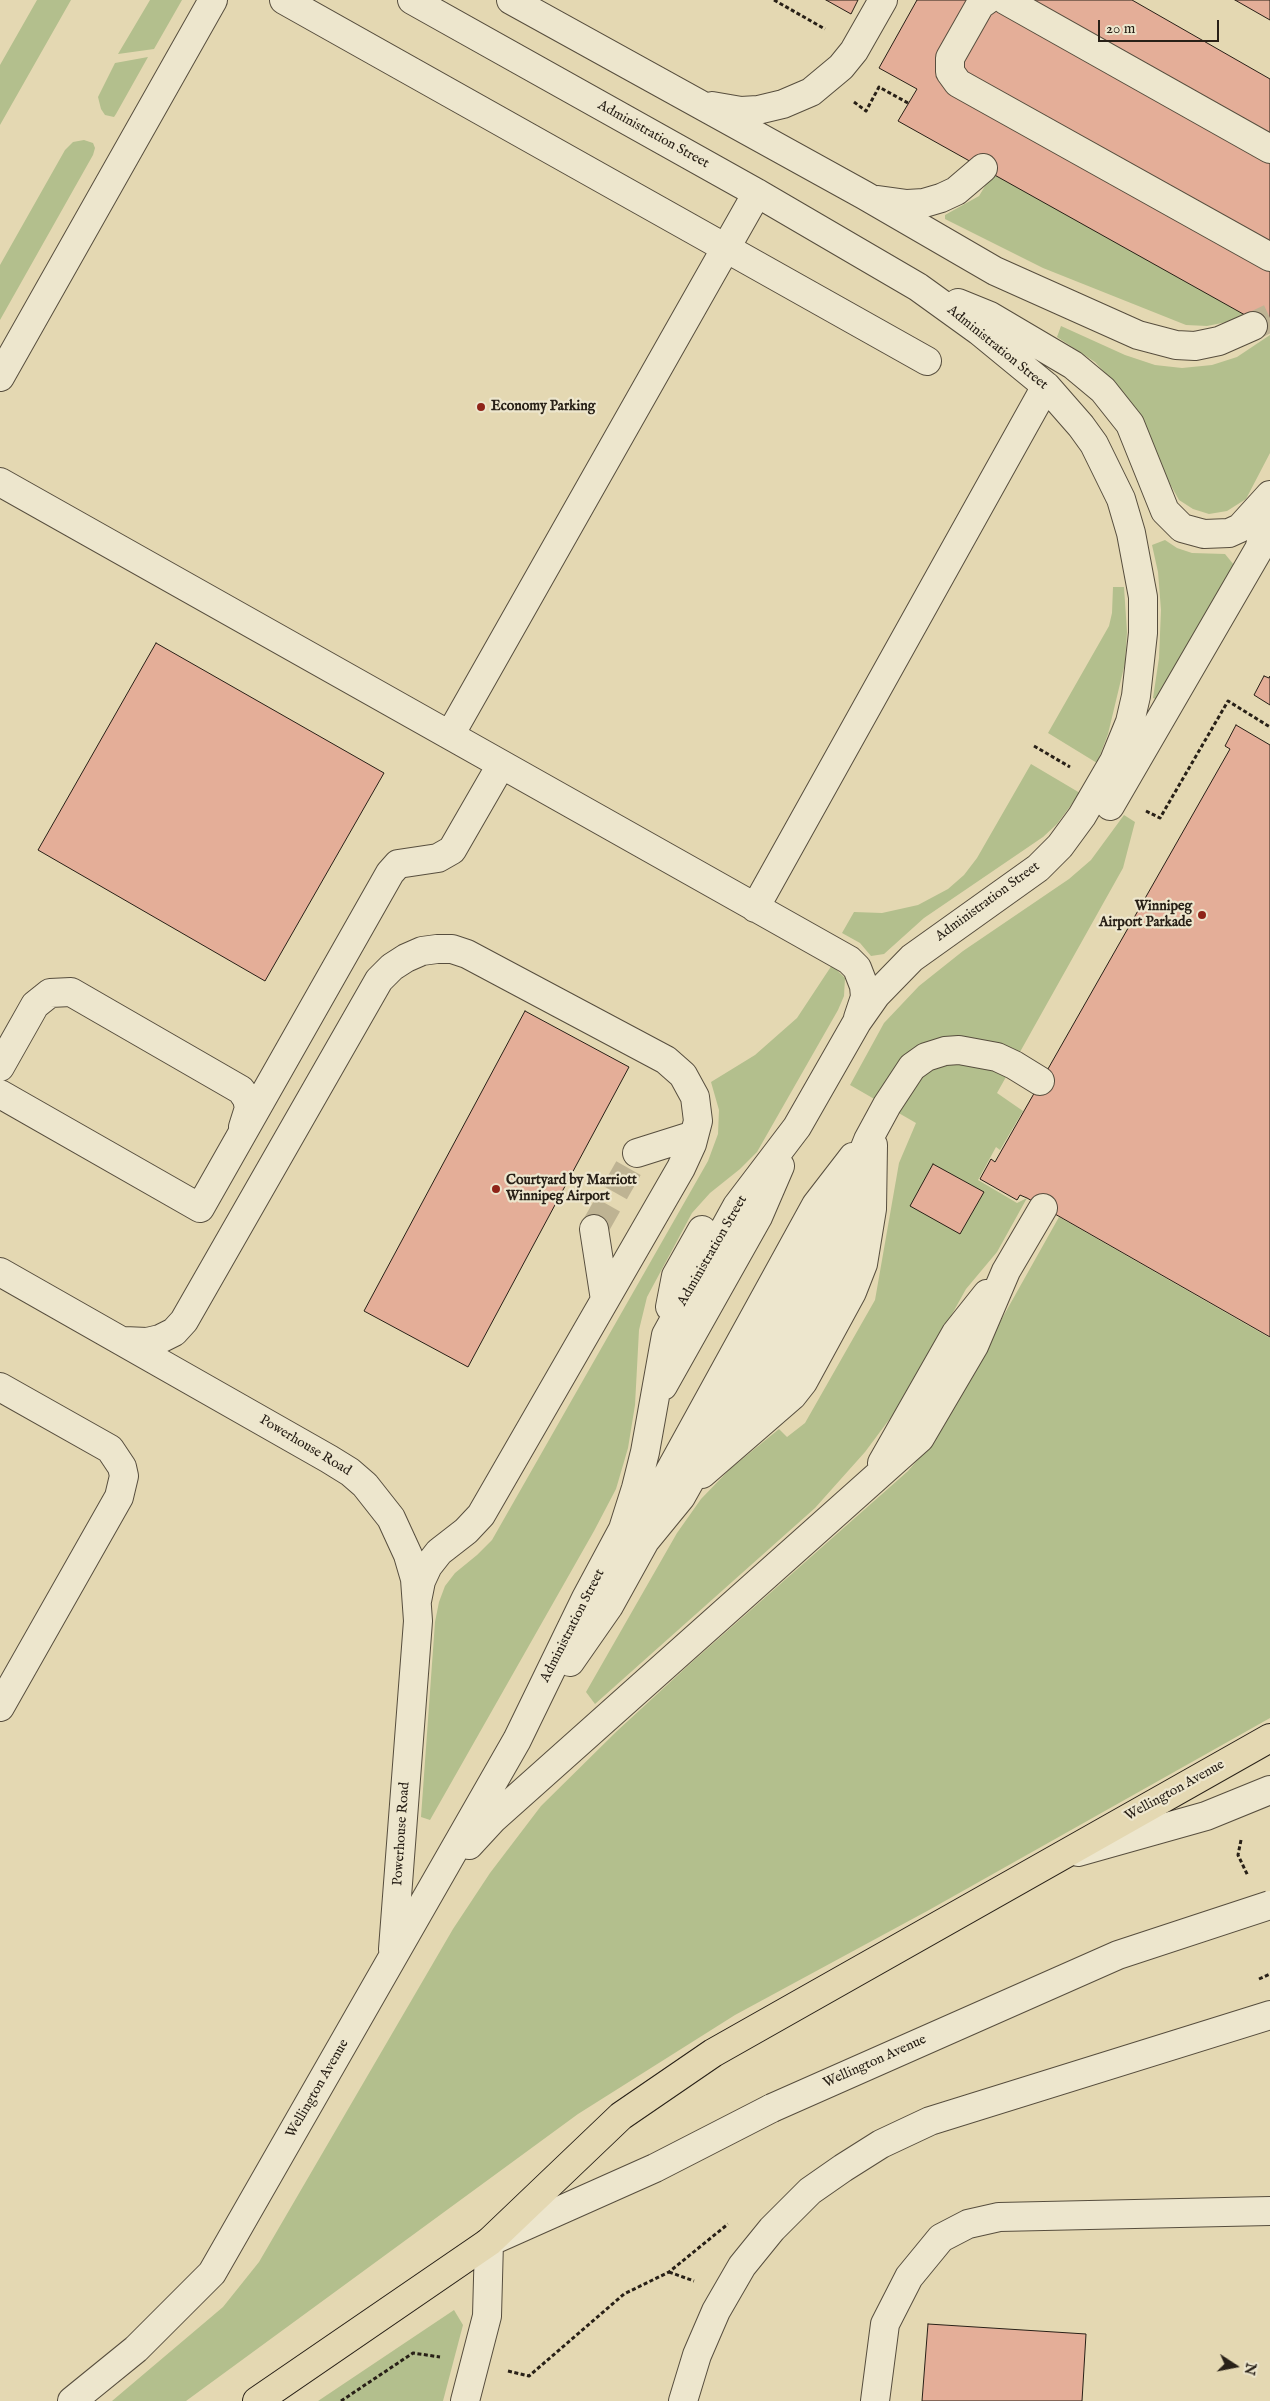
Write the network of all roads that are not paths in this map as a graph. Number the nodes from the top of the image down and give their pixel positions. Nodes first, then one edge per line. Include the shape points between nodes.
1 (213, 0) edge
2 (284, 0) edge
3 (412, 0) edge
4 (511, 0) edge
5 (883, 0) edge
6 (987, 0) edge
7 (1005, 0) edge
8 (686, 98) junction
9 (1270, 149) edge
10 (983, 168) dead end
11 (757, 193) junction
12 (864, 196) junction
13 (725, 248) junction
14 (1270, 257) edge
15 (918, 286) junction
16 (1253, 326) tunnel mouth
17 (927, 361) dead end
18 (0, 377) edge
19 (1046, 386) junction
20 (0, 482) edge
21 (1270, 495) edge
22 (1270, 516) edge
23 (450, 735) junction
24 (501, 765) junction
25 (1012, 887) junction
26 (755, 908) junction
27 (857, 1022) junction
28 (0, 1067) edge
29 (1040, 1081) dead end
30 (0, 1094) edge
31 (797, 1127) junction
32 (240, 1136) junction
33 (694, 1136) junction
34 (870, 1146) junction
35 (637, 1153) tunnel mouth
36 (1043, 1208) dead end
37 (594, 1229) tunnel mouth
38 (0, 1272) edge
39 (606, 1300) junction
40 (124, 1341) junction
41 (0, 1387) edge
42 (651, 1415) junction
43 (681, 1498) junction
44 (645, 1541) junction
45 (417, 1601) junction
46 (0, 1707) edge
47 (1270, 1738) edge
48 (516, 1740) junction
49 (1270, 1790) edge
50 (1054, 1859) junction
51 (1270, 1905) edge
52 (419, 1910) junction
53 (392, 1961) junction
54 (1270, 2015) edge
55 (1270, 2211) edge
56 (489, 2242) junction
57 (72, 2401) edge
58 (256, 2401) edge
59 (465, 2401) edge
60 (683, 2401) edge
61 (875, 2401) edge

1 - 18 street
2 - 13 street
3 - 11 street, Administration Street
4 - 8 street
5 - 8 street via 854,51 841,67 811,92 784,104 758,110 721,109
6 - 14 street via 980,5 950,58 950,72 958,83
7 - 9 street
8 - 12 street
10 - 12 street via 956,191 924,203 885,202
11 - 13 street
11 - 15 street, Administration Street
12 - 16 street via 995,271 1138,335 1176,345 1195,346 1218,341
13 - 17 street
13 - 23 street
15 - 19 street, Administration Street
15 - 21 street via 990,316 1090,377 1130,424 1165,511 1182,528 1204,534 1240,528
19 - 25 street, Administration Street via 1094,444 1121,500 1138,565 1143,597 1143,632 1136,696 1125,737 1114,761 1060,846
19 - 26 street
20 - 23 street
22 - 25 street via 1259,549 1101,820 1059,862
23 - 24 street
24 - 26 street
24 - 32 street via 452,850 438,858 398,864 390,873
25 - 27 street, Administration Street via 912,958 876,995
26 - 27 street via 858,968 865,997
27 - 31 street, Administration Street
28 - 32 street via 35,1005 50,992 70,992 241,1090 248,1108
29 - 34 street via 997,1057 960,1050 926,1057 912,1067 885,1109
30 - 32 street via 200,1208
31 - 42 street via 758,1217 662,1388
31 - 42 street, Administration Street via 732,1213 671,1325 662,1348
33 - 35 street
33 - 39 street via 681,1168
33 - 40 street via 698,1121 695,1097 683,1075 666,1060 467,954 452,949 422,951 392,967 379,980 184,1321 174,1332 160,1339
34 - 43 street via 835,1222
34 - 43 street via 872,1209 863,1264 852,1292 792,1396 707,1469
34 - 44 street via 816,1205 667,1476
36 - 52 street via 1008,1267 974,1346 920,1438 493,1819 460,1854
37 - 39 street
38 - 40 street, Powerhouse Road
39 - 45 street via 481,1515 428,1566
40 - 45 street, Powerhouse Road via 350,1472 378,1500 400,1535 415,1579
41 - 46 street via 110,1449 124,1476 119,1497
42 - 48 street, Administration Street via 636,1488 623,1529
43 - 44 street
44 - 48 street via 609,1606
45 - 53 street, Powerhouse Road
47 - 50 main road, Wellington Avenue
48 - 52 street, Wellington Avenue
49 - 50 street, Wellington Avenue via 1206,1816
50 - 56 main road, Wellington Avenue via 713,2053 621,2116
51 - 56 street, Wellington Avenue, bridge via 1118,1956 772,2108 654,2168
52 - 53 street, Wellington Avenue
53 - 57 street, Wellington Avenue via 212,2273 136,2349
54 - 60 street via 930,2121 881,2144 843,2168 810,2191 772,2229 742,2266 697,2355
55 - 61 street via 999,2217 968,2224 941,2238 909,2277 886,2324
56 - 58 main road, Wellington Avenue
56 - 59 street via 487,2316

